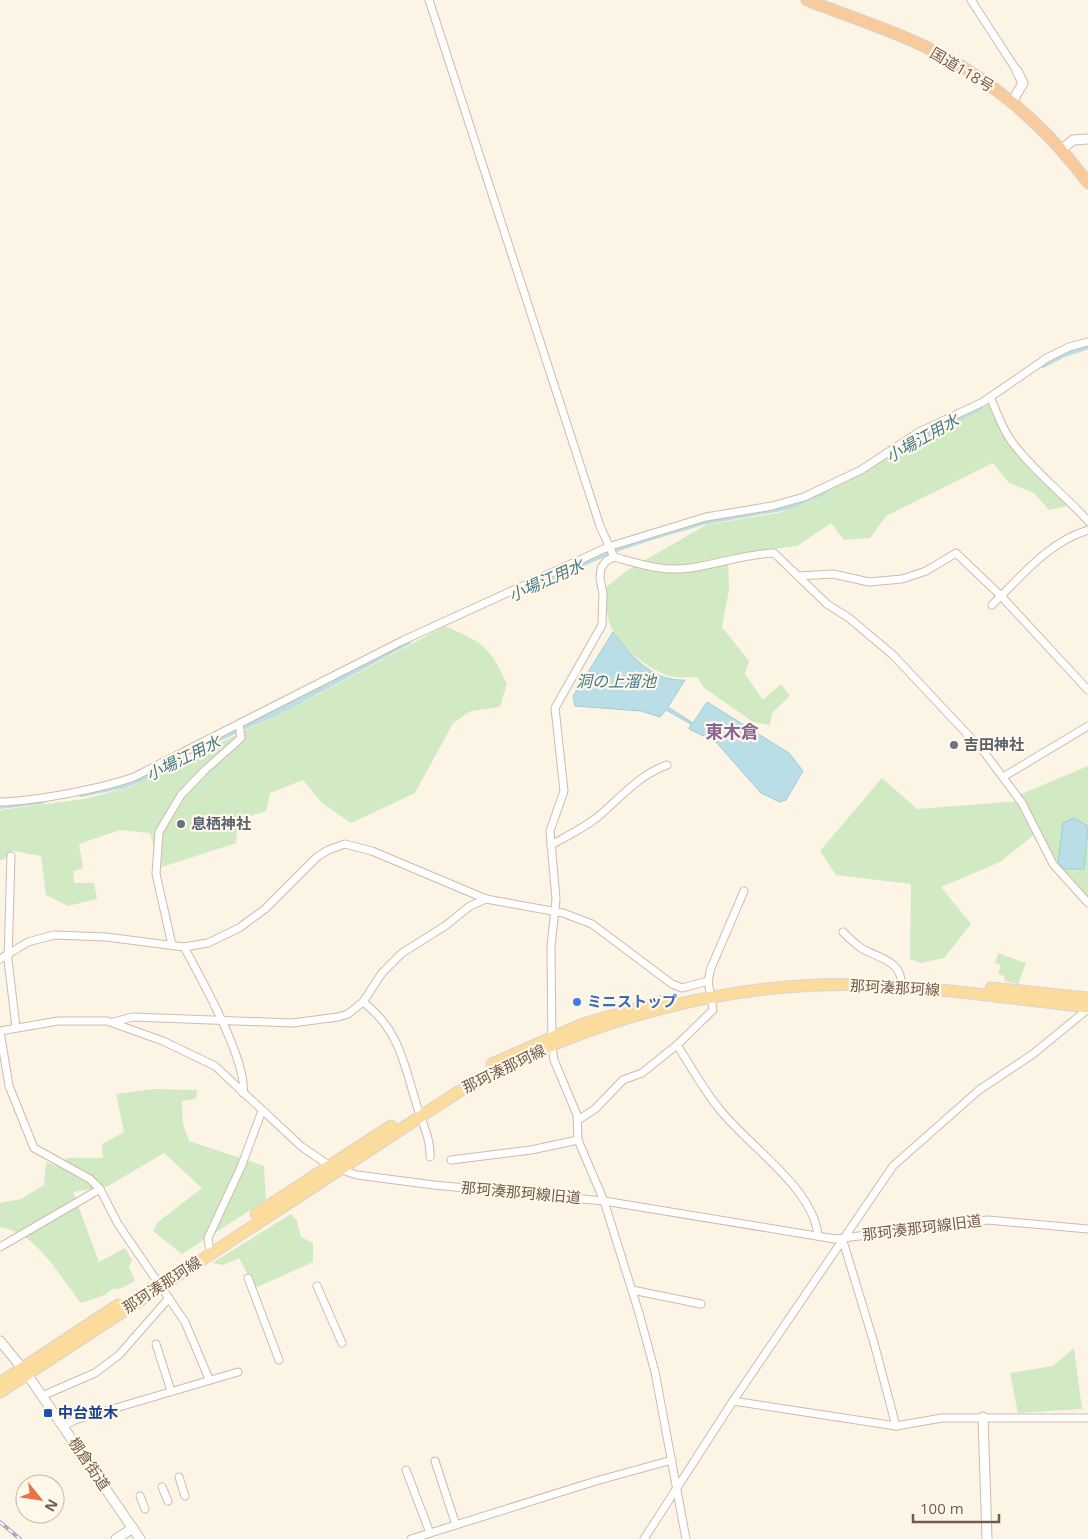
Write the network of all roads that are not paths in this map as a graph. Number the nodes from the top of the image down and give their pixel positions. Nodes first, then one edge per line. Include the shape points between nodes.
1 (429, 0) edge
2 (807, 0) edge
3 (971, 0) edge
4 (1017, 71) joint
5 (1012, 102) junction
6 (1088, 139) edge
7 (1061, 150) junction
8 (1088, 183) edge
9 (1088, 342) edge
10 (991, 399) junction
11 (1088, 521) edge
12 (1088, 530) edge
13 (611, 552) junction
14 (798, 576) junction
15 (1001, 596) junction
16 (992, 605) dead end
17 (1088, 690) edge
18 (1088, 726) edge
19 (240, 728) junction
20 (668, 765) dead end
21 (1003, 777) junction
22 (0, 802) edge
23 (551, 845) junction
24 (11, 856) dead end
25 (744, 891) dead end
26 (486, 899) junction
27 (1088, 903) edge
28 (556, 912) junction
29 (843, 932) dead end
30 (172, 945) junction
31 (184, 947) junction
32 (10, 954) junction
33 (0, 958) edge
34 (901, 979) junction
35 (710, 990) junction
36 (1088, 998) edge
37 (363, 1002) junction
38 (1088, 1008) edge
39 (219, 1019) junction
40 (112, 1022) junction
41 (16, 1027) junction
42 (0, 1031) edge
43 (552, 1041) junction
44 (677, 1045) junction
45 (243, 1093) junction
46 (262, 1111) junction
47 (419, 1112) junction
48 (578, 1120) junction
49 (578, 1140) junction
50 (430, 1157) dead end
51 (451, 1160) dead end
52 (335, 1168) junction
53 (100, 1189) junction
54 (604, 1201) junction
55 (1088, 1229) edge
56 (818, 1236) junction
57 (844, 1239) junction
58 (209, 1246) junction
59 (0, 1247) edge
60 (248, 1278) dead end
61 (158, 1283) junction
62 (316, 1286) dead end
63 (632, 1290) junction
64 (169, 1298) junction
65 (701, 1304) dead end
66 (0, 1341) edge
67 (342, 1342) dead end
68 (156, 1344) dead end
69 (279, 1360) dead end
70 (25, 1371) junction
71 (238, 1372) dead end
72 (209, 1379) junction
73 (0, 1383) edge
74 (171, 1391) junction
75 (0, 1392) edge
76 (42, 1396) junction
77 (733, 1402) junction
78 (983, 1417) junction
79 (1088, 1418) edge
80 (63, 1426) junction
81 (896, 1426) junction
82 (672, 1460) junction
83 (435, 1462) dead end
84 (406, 1470) dead end
85 (179, 1477) dead end
86 (162, 1487) dead end
87 (677, 1487) junction
88 (140, 1496) dead end
89 (185, 1496) dead end
90 (168, 1502) dead end
91 (145, 1509) dead end
92 (456, 1525) junction
93 (132, 1528) junction
94 (430, 1533) junction
95 (116, 1539) edge
96 (140, 1539) edge
97 (412, 1539) edge
98 (644, 1539) edge
99 (686, 1539) edge
100 (986, 1539) edge

1 - 13 street
2 - 5 highway, 国道118号 via 914,42 963,68
3 - 4 street
4 - 5 street via 1023,83
5 - 7 highway, 国道118号
6 - 7 street via 1074,140
7 - 8 highway, 国道118号
9 - 10 street via 1047,358
10 - 11 street via 1012,442
10 - 13 street via 919,432 861,470 804,497 706,517
12 - 15 street via 1074,535 1036,560
13 - 14 street via 651,568 689,568 774,553
13 - 19 street via 447,619
13 - 23 street via 601,568 602,624 555,708 564,791 550,827
14 - 15 street via 833,574 869,582 902,579 956,553
14 - 21 street via 827,604 849,618 897,660 984,752
15 - 16 street
15 - 17 street
18 - 21 street
19 - 22 street via 119,782
19 - 30 street via 241,738 181,795 159,832 156,874
20 - 23 street via 630,786 598,816
21 - 27 street via 1030,816 1053,864
23 - 28 street
24 - 32 street
25 - 35 street via 711,968
26 - 28 street
26 - 31 street via 372,851 346,844 317,857 265,909 239,928 208,944
26 - 37 street via 470,906 402,953 382,972
28 - 35 street via 592,924 672,984
28 - 43 street via 551,947
29 - 34 street via 860,948 894,965 900,970
30 - 31 street
30 - 32 street via 54,935 28,942
31 - 39 street via 213,1000
32 - 33 street
32 - 41 street
34 - 35 main road, 那珂湊那珂線 via 809,978
34 - 36 main road, 那珂湊那珂線
35 - 38 main road, 那珂湊那珂線 via 870,985
35 - 43 main road, 那珂湊那珂線
35 - 44 street via 713,1010
37 - 39 street via 348,1014 314,1021
37 - 47 street via 379,1014 396,1040
38 - 57 street via 1033,1054 979,1090 893,1166
39 - 40 street via 133,1017
39 - 45 street via 234,1052
40 - 41 street, 那珂湊那珂線旧道 via 58,1021
40 - 45 street, 那珂湊那珂線旧道 via 163,1041 215,1066
41 - 42 street, 那珂湊那珂線旧道
42 - 53 street via 9,1086 34,1148 90,1179
43 - 47 main road, 那珂湊那珂線
43 - 48 street via 554,1060
44 - 48 street via 642,1073 623,1080 600,1104
44 - 56 street via 718,1107 774,1163 804,1201 816,1224
45 - 46 street, 那珂湊那珂線旧道
46 - 52 street, 那珂湊那珂線旧道 via 302,1147
46 - 58 street via 241,1167 208,1238
47 - 50 street via 428,1138
47 - 52 main road, 那珂湊那珂線
48 - 49 street
49 - 51 street via 531,1150
49 - 54 street
52 - 54 street, 那珂湊那珂線旧道 via 387,1179
52 - 58 main road, 那珂湊那珂線
52 - 61 main road, 那珂湊那珂線
53 - 59 street
53 - 61 street via 118,1224
54 - 56 street, 那珂湊那珂線旧道
54 - 63 street
55 - 57 street, 那珂湊那珂線旧道 via 988,1220
56 - 57 street, 那珂湊那珂線旧道
57 - 77 street
57 - 81 street
58 - 61 main road, 那珂湊那珂線
60 - 69 street
61 - 64 street
61 - 70 main road, 那珂湊那珂線
62 - 67 street
63 - 65 street
63 - 82 street via 654,1372
64 - 72 street via 184,1322
64 - 76 street via 120,1355 95,1374
66 - 70 street, 棚倉街道
68 - 74 street
70 - 73 main road, 那珂湊那珂線
70 - 75 main road, 那珂湊那珂線
70 - 76 street, 棚倉街道
71 - 72 street
72 - 74 street
74 - 80 street
76 - 80 street, 棚倉街道
77 - 81 street
77 - 87 street
78 - 79 street
78 - 81 street via 942,1418
78 - 100 street
80 - 93 street, 棚倉街道
82 - 87 street
82 - 92 street via 596,1480
83 - 92 street
84 - 94 street
85 - 89 street
86 - 90 street
87 - 98 street
87 - 99 street
88 - 91 street
92 - 94 street
93 - 95 street
93 - 96 street, 棚倉街道
94 - 97 street

